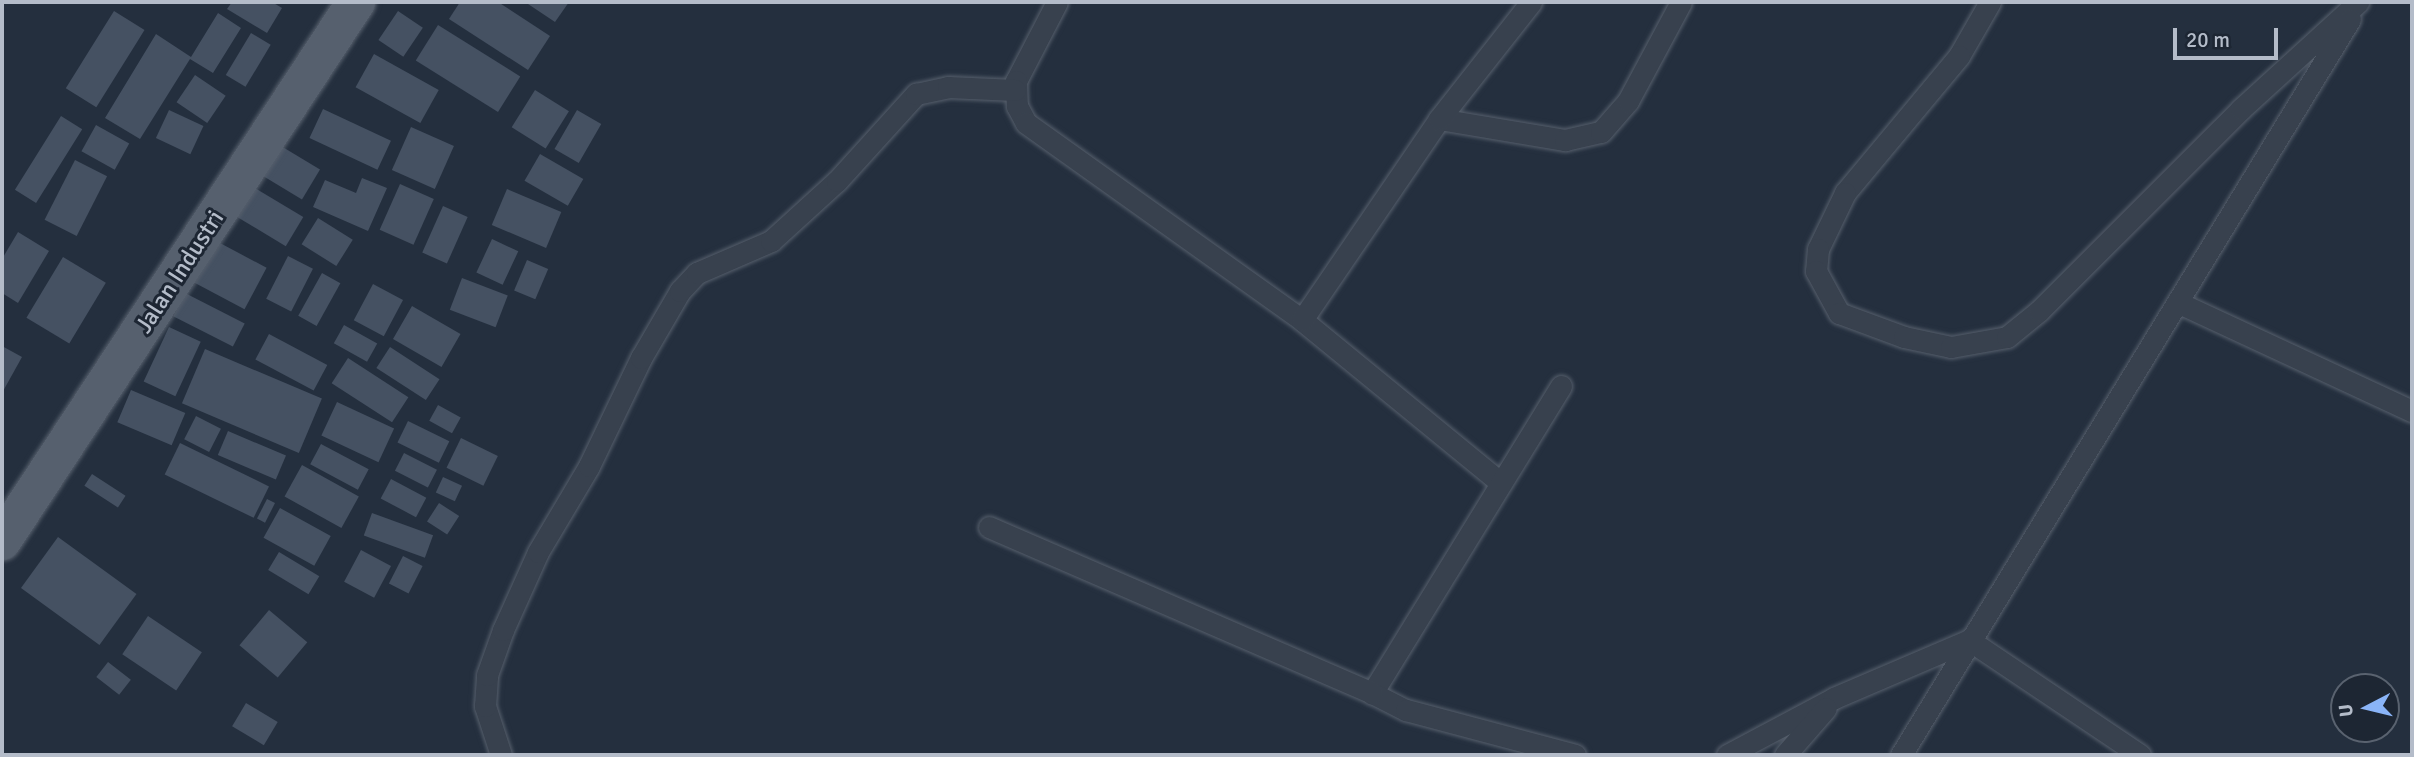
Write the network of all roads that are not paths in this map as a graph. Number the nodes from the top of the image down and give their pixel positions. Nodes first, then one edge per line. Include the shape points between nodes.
1 (356, 2) edge
2 (1057, 2) edge
3 (1531, 2) edge
4 (1681, 2) edge
5 (1990, 2) edge
6 (2359, 2) edge
7 (1015, 90) junction
8 (1438, 119) junction
9 (2179, 303) junction
10 (1302, 320) junction
11 (1561, 386) dead end
12 (2412, 411) edge
13 (1501, 483) junction
14 (989, 527) dead end
15 (2, 541) edge
16 (1969, 640) junction
17 (1372, 693) junction
18 (1834, 698) junction
19 (500, 755) edge
20 (1575, 755) edge
21 (1727, 755) edge
22 (1785, 755) edge
23 (1900, 755) edge
24 (2140, 755) edge

1 - 15 main road, Jalan Industri
2 - 7 lane
3 - 8 lane
4 - 8 lane via 1628,101 1601,132 1564,140
5 - 6 lane via 1959,56 1845,193 1818,249 1816,271 1839,313 1893,334 1951,347 2007,337 2039,312 2241,109
6 - 9 lane
7 - 10 lane via 1026,123
7 - 19 lane via 948,88 916,94 837,181 771,241 697,273 680,291 641,358 589,466 538,552 503,630 487,676 485,706
8 - 10 lane
9 - 12 lane
9 - 16 lane
10 - 13 lane
11 - 13 lane
13 - 17 lane
14 - 17 lane
16 - 18 lane
16 - 23 lane
16 - 24 lane
17 - 20 lane via 1406,710
18 - 21 lane
18 - 22 lane

